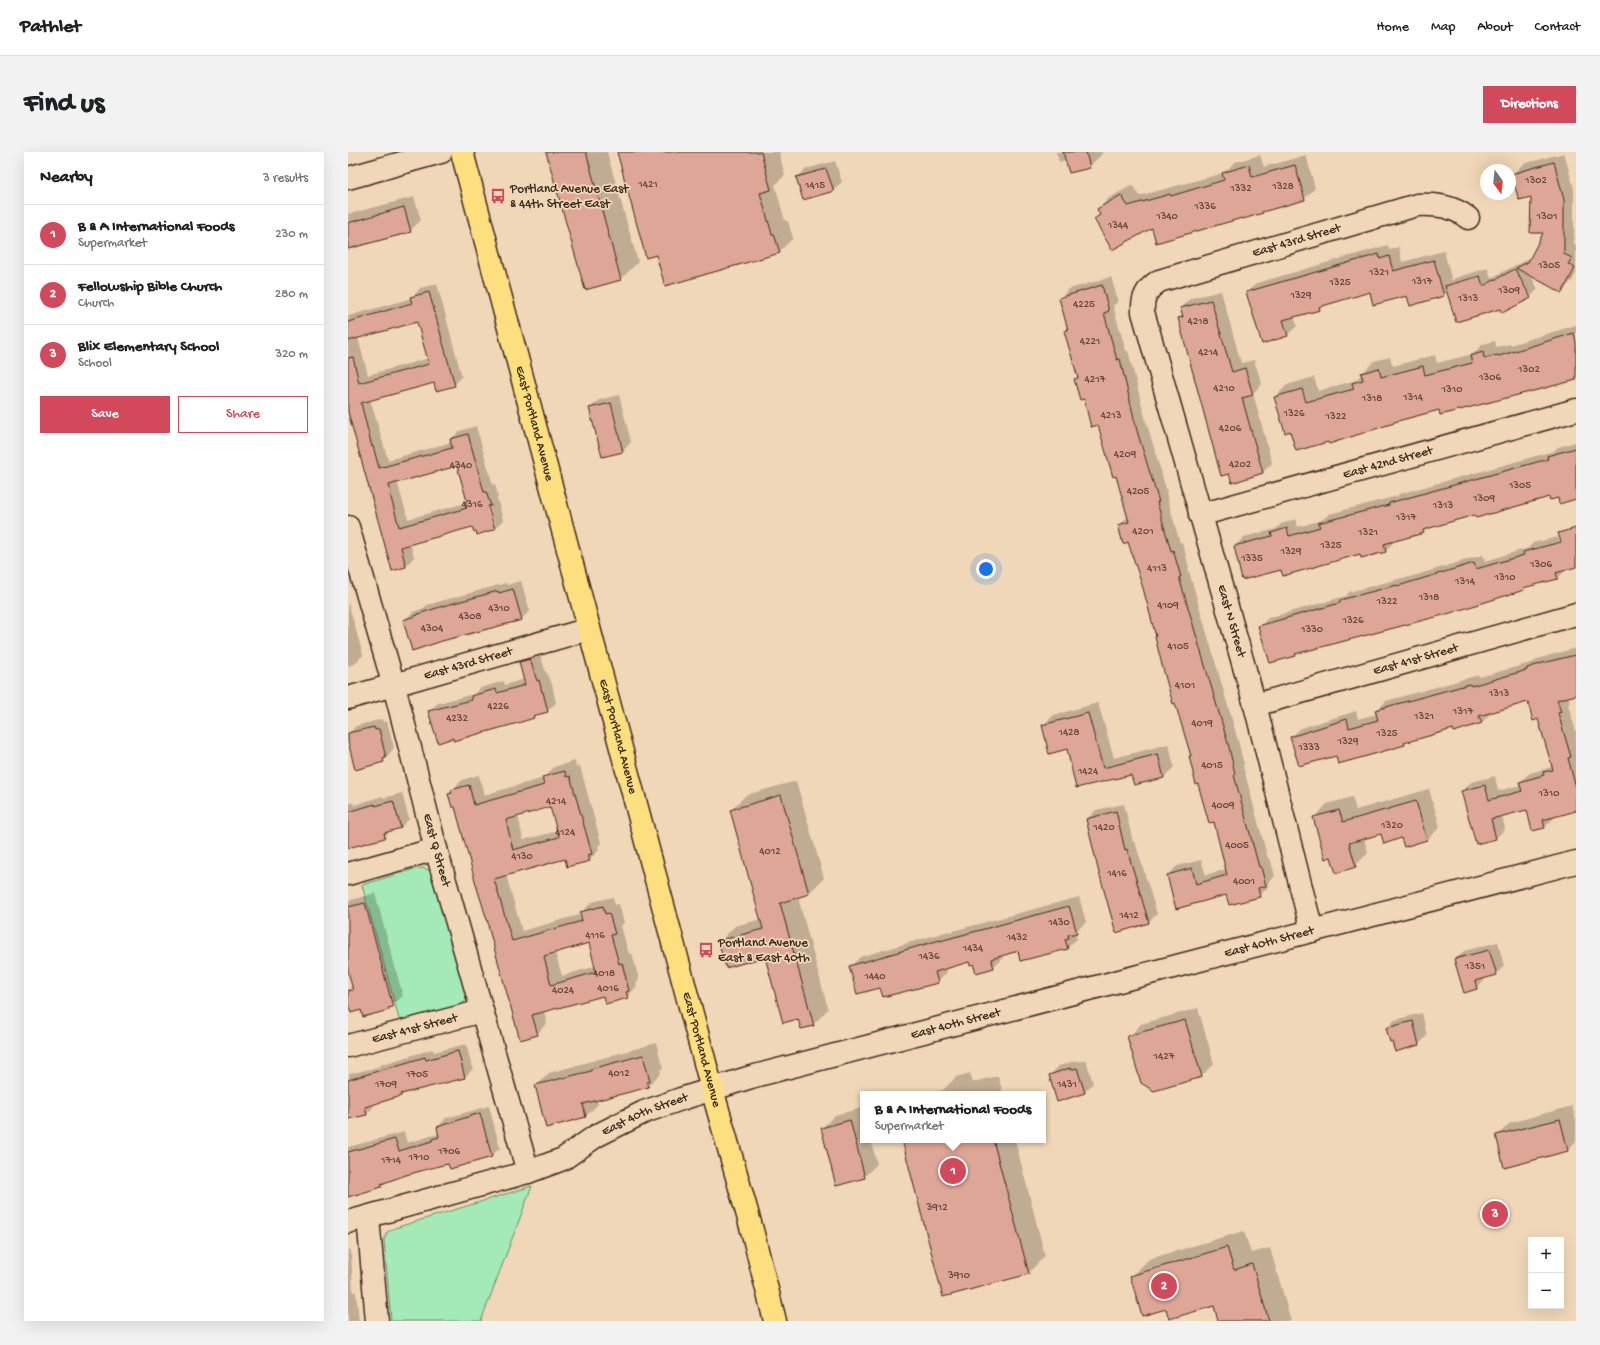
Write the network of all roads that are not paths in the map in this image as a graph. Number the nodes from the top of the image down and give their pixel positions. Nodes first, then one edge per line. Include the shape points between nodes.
1 (441, 152) edge
2 (462, 152) edge
3 (348, 178) edge
4 (1468, 218) dead end
5 (1143, 312) joint
6 (1576, 410) edge
7 (1200, 515) junction
8 (348, 527) edge
9 (1576, 614) edge
10 (589, 629) junction
11 (394, 686) junction
12 (348, 698) edge
13 (1255, 705) junction
14 (436, 849) junction
15 (1576, 862) edge
16 (348, 874) edge
17 (1312, 931) junction
18 (482, 1011) junction
19 (348, 1046) edge
20 (712, 1089) junction
21 (528, 1172) junction
22 (358, 1220) edge
23 (377, 1321) edge
24 (775, 1321) edge

1 - 3 street
2 - 10 main road, East Portland Avenue
4 - 5 street, East 43rd Street via 1460,212 1436,204 1417,205 1159,281 1146,294
5 - 7 street, East N Street
6 - 7 street, East 42nd Street
7 - 13 street, East N Street
8 - 11 street, East Q Street
9 - 13 street, East 41st Street
10 - 11 street, East 43rd Street
10 - 20 main road, East Portland Avenue
11 - 12 street, East 43rd Street
11 - 14 street, East Q Street
13 - 17 street, East N Street
14 - 16 street
14 - 18 street, East Q Street
15 - 17 street, East 40th Street
17 - 20 street, East 40th Street
18 - 19 street, East 41st Street
18 - 21 street, East Q Street
20 - 21 street, East 40th Street via 644,1112 596,1136 563,1159
20 - 24 main road, East Portland Avenue
21 - 22 street, East 40th Street
22 - 23 street

